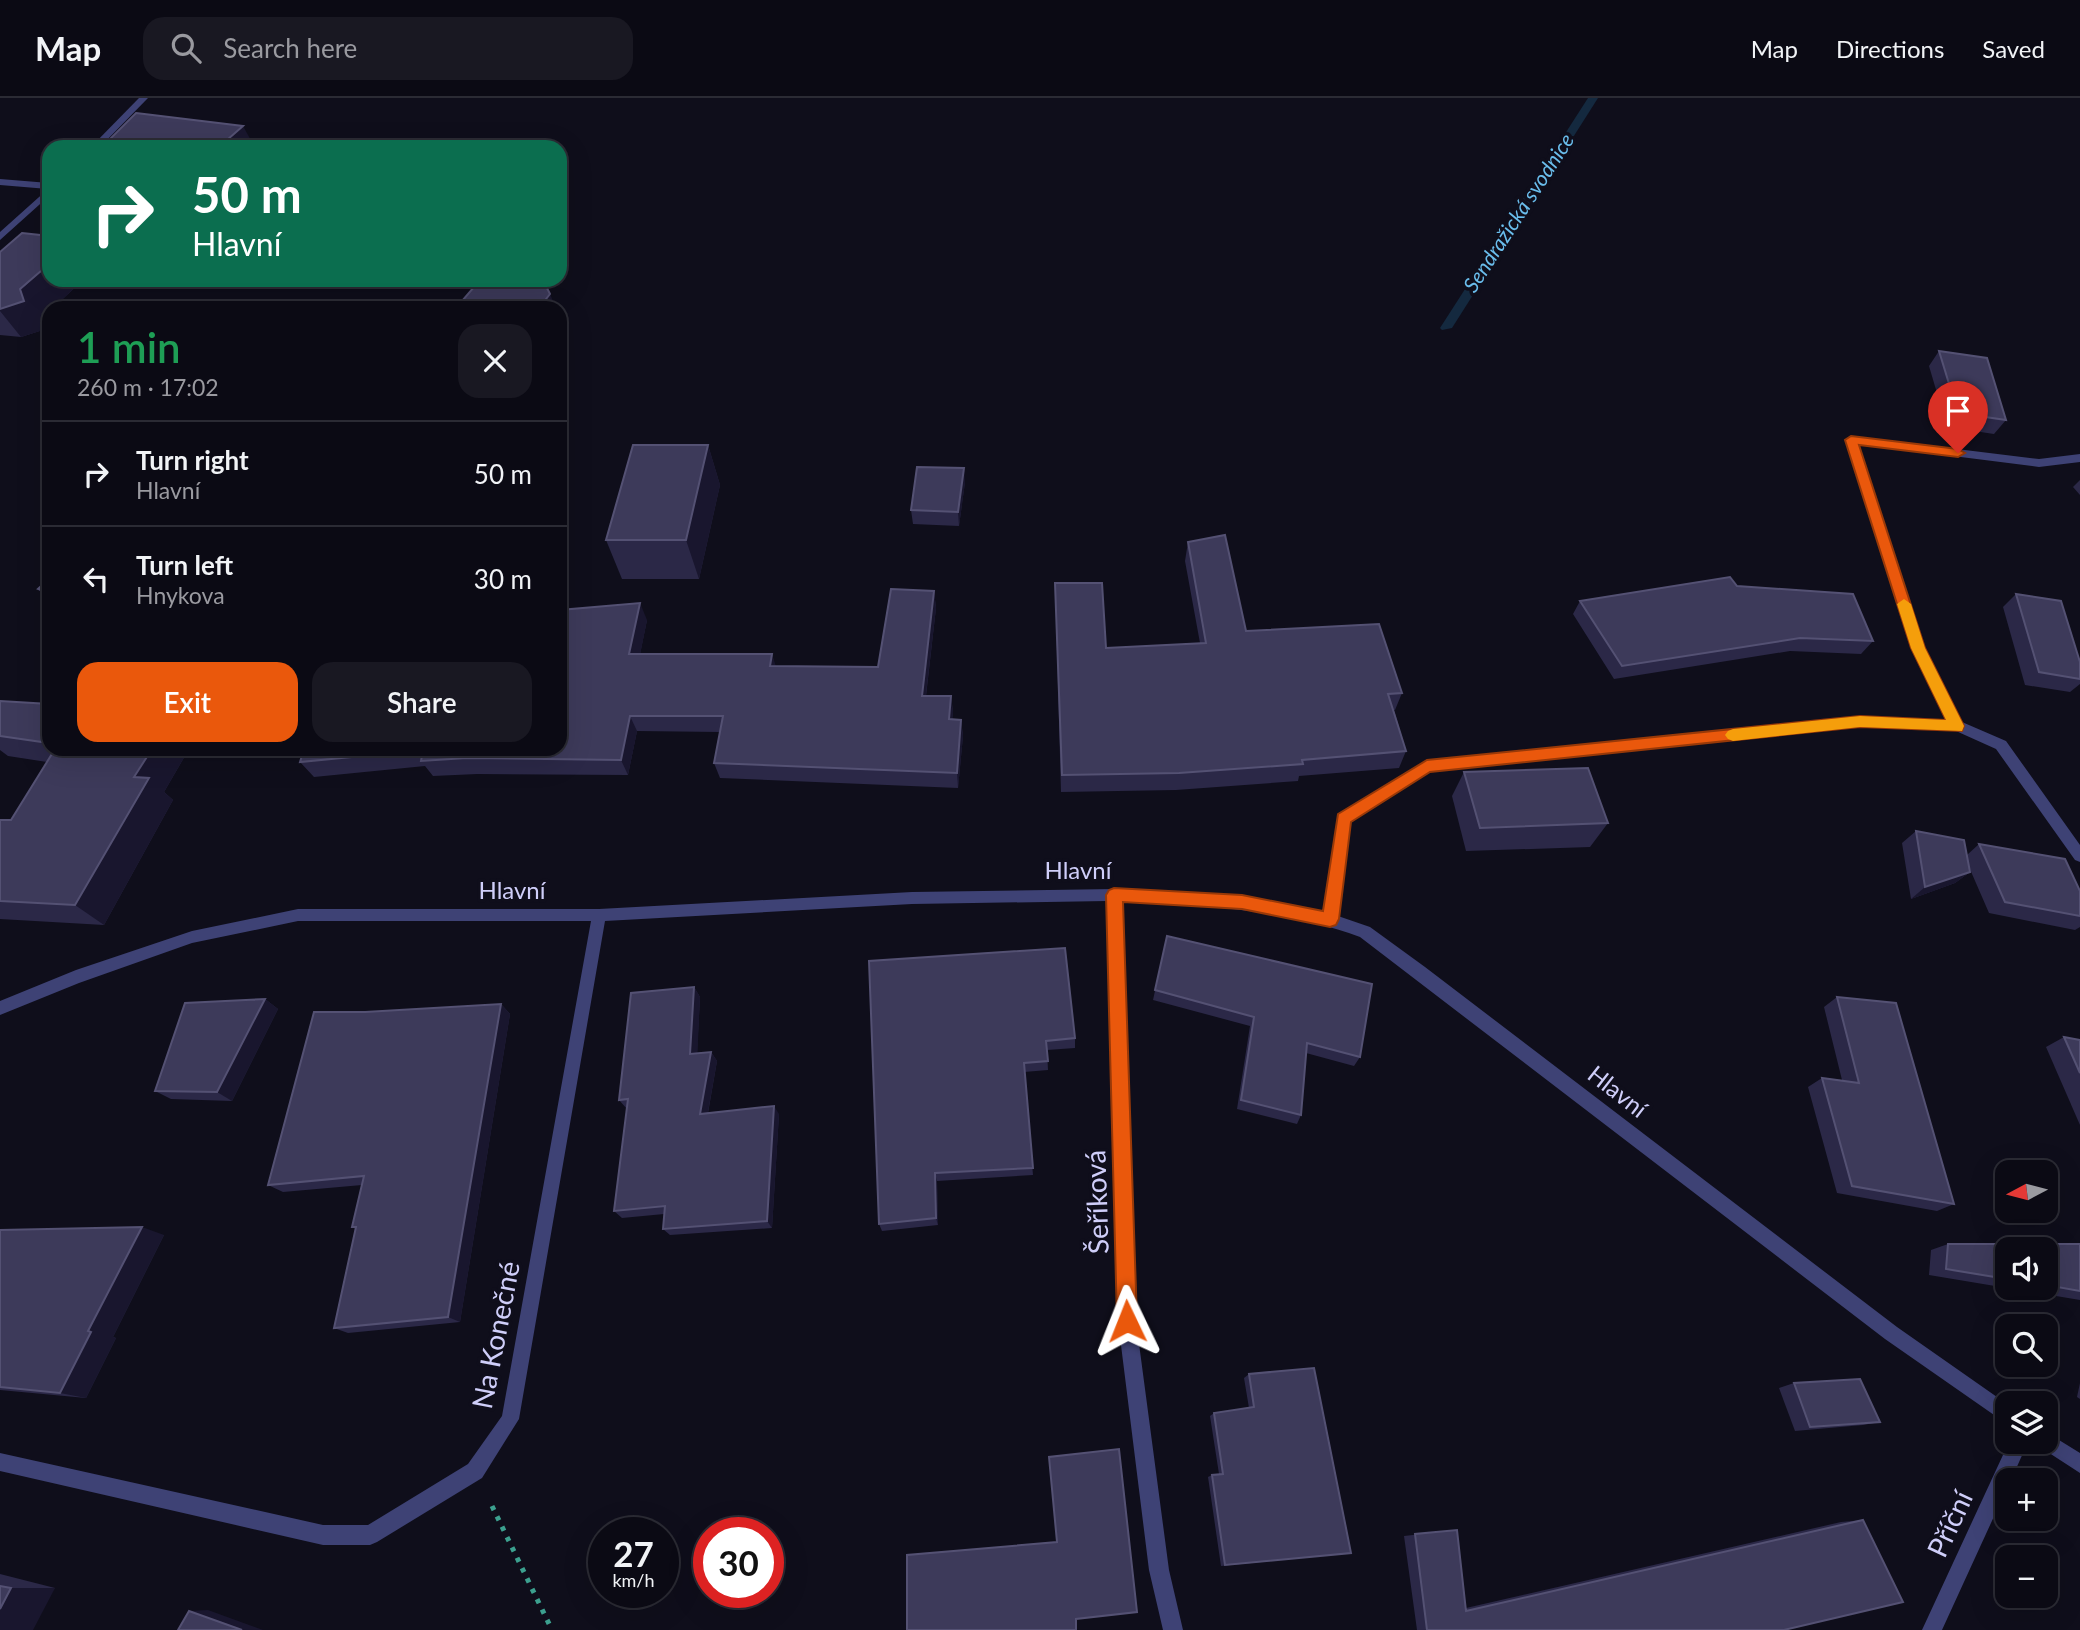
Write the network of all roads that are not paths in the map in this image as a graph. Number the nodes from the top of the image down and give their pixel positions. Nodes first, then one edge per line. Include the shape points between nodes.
1 (144, 98) edge
2 (102, 140) edge
3 (0, 182) edge
4 (42, 187) edge
5 (42, 195) edge
6 (0, 237) edge
7 (2080, 458) edge
8 (1957, 726) junction
9 (2080, 856) edge
10 (1114, 895) junction
11 (599, 915) junction
12 (1330, 919) junction
13 (0, 1008) edge
14 (1995, 1407) edge
15 (2058, 1449) edge
16 (2014, 1454) edge
17 (0, 1462) edge
18 (2080, 1464) edge
19 (1173, 1630) edge
20 (1933, 1630) edge

1 - 2 street
3 - 4 street
5 - 6 street
7 - 8 street via 2039,463 1851,440 1918,648
8 - 9 street via 2001,745
8 - 12 street via 1860,722 1427,766 1344,819
10 - 11 street, Hlavní via 912,898
10 - 12 street, Hlavní via 1242,902
10 - 19 street, Šeříková via 1127,1321 1159,1570
11 - 13 street, Hlavní via 298,915 192,937
11 - 17 street, Na Konečné via 510,1419 475,1471 370,1535 323,1535
12 - 14 street, Hlavní via 1364,932 1420,972 1891,1333
15 - 18 street
16 - 20 street, Příční

